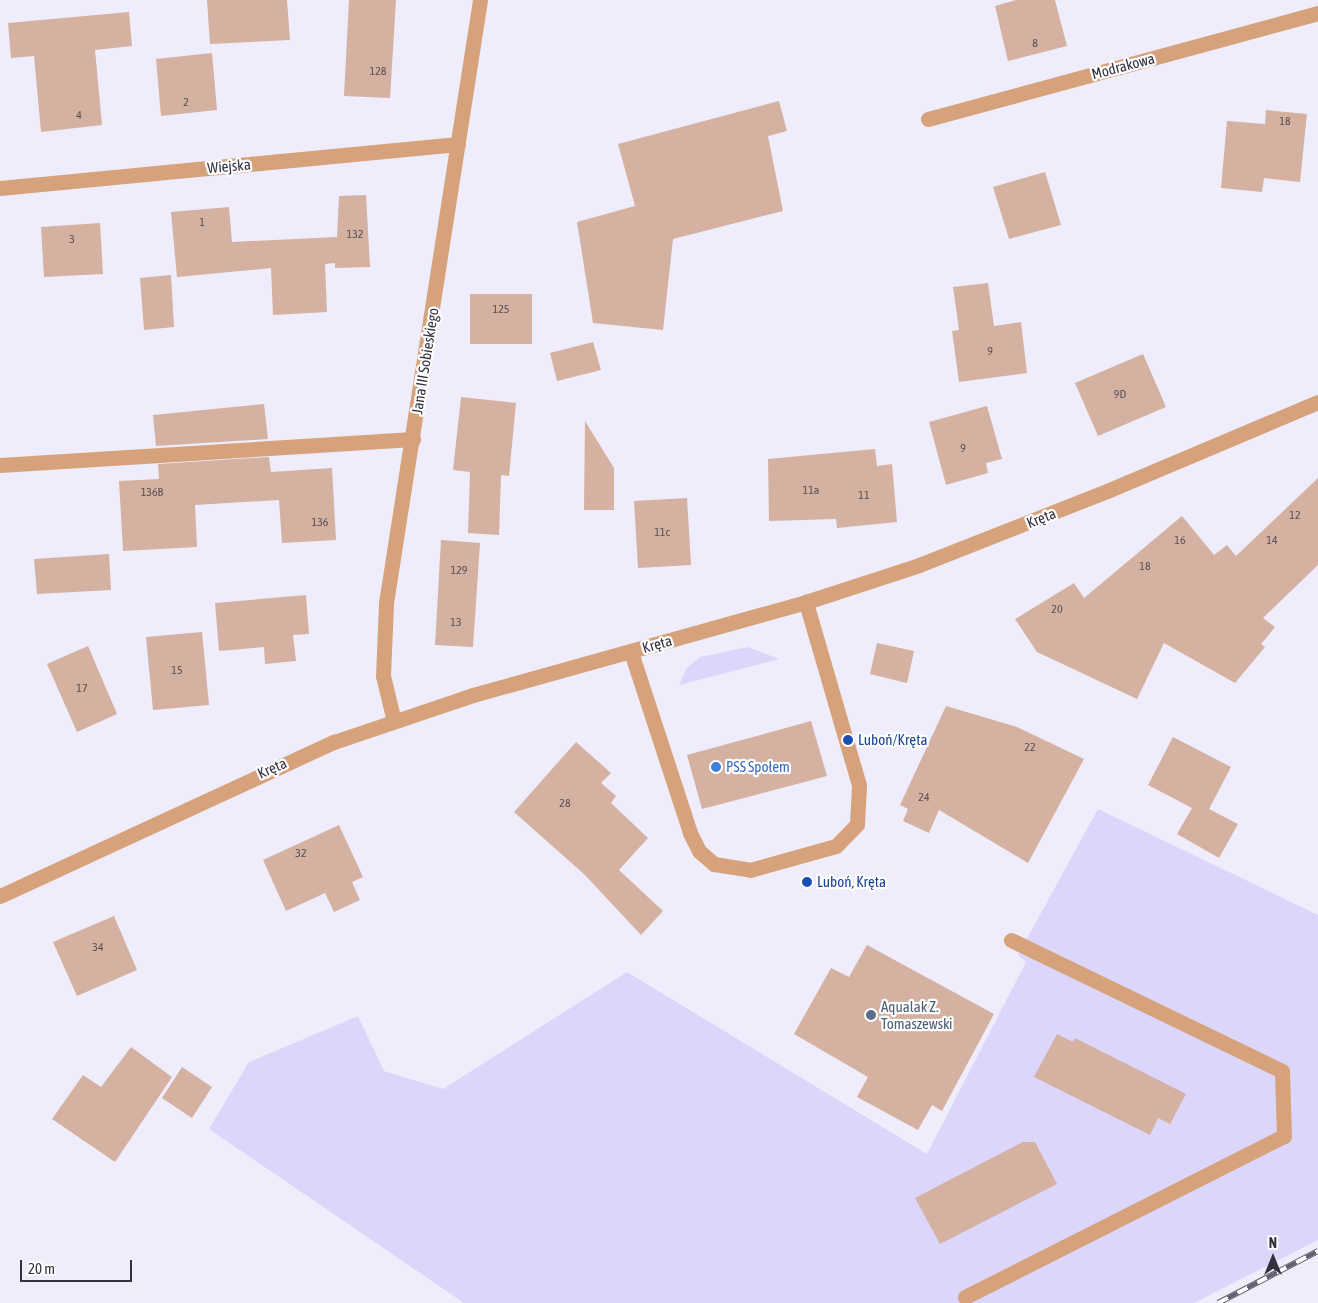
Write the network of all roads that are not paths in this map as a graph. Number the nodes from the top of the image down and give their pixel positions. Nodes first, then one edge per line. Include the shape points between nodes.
1 (480, 0) edge
2 (1318, 13) edge
3 (928, 119) dead end
4 (458, 144) junction
5 (0, 188) edge
6 (1318, 402) edge
7 (413, 439) junction
8 (0, 465) edge
9 (806, 602) junction
10 (630, 652) junction
11 (394, 720) junction
12 (0, 896) edge
13 (1011, 940) dead end
14 (965, 1297) dead end

1 - 4 street, Jana III Sobieskiego
2 - 3 street, Modrakowa
4 - 5 street, Wiejska
4 - 7 street, Jana III Sobieskiego
6 - 9 street, Kręta via 958,552
7 - 8 street
7 - 11 street, Jana III Sobieskiego via 383,630 383,676
9 - 10 street, Kręta
9 - 10 street via 859,785 857,824 836,846 750,870 714,864 699,851 690,833
10 - 11 street, Kręta
11 - 12 street, Kręta via 273,768
13 - 14 street via 1282,1071 1284,1136

